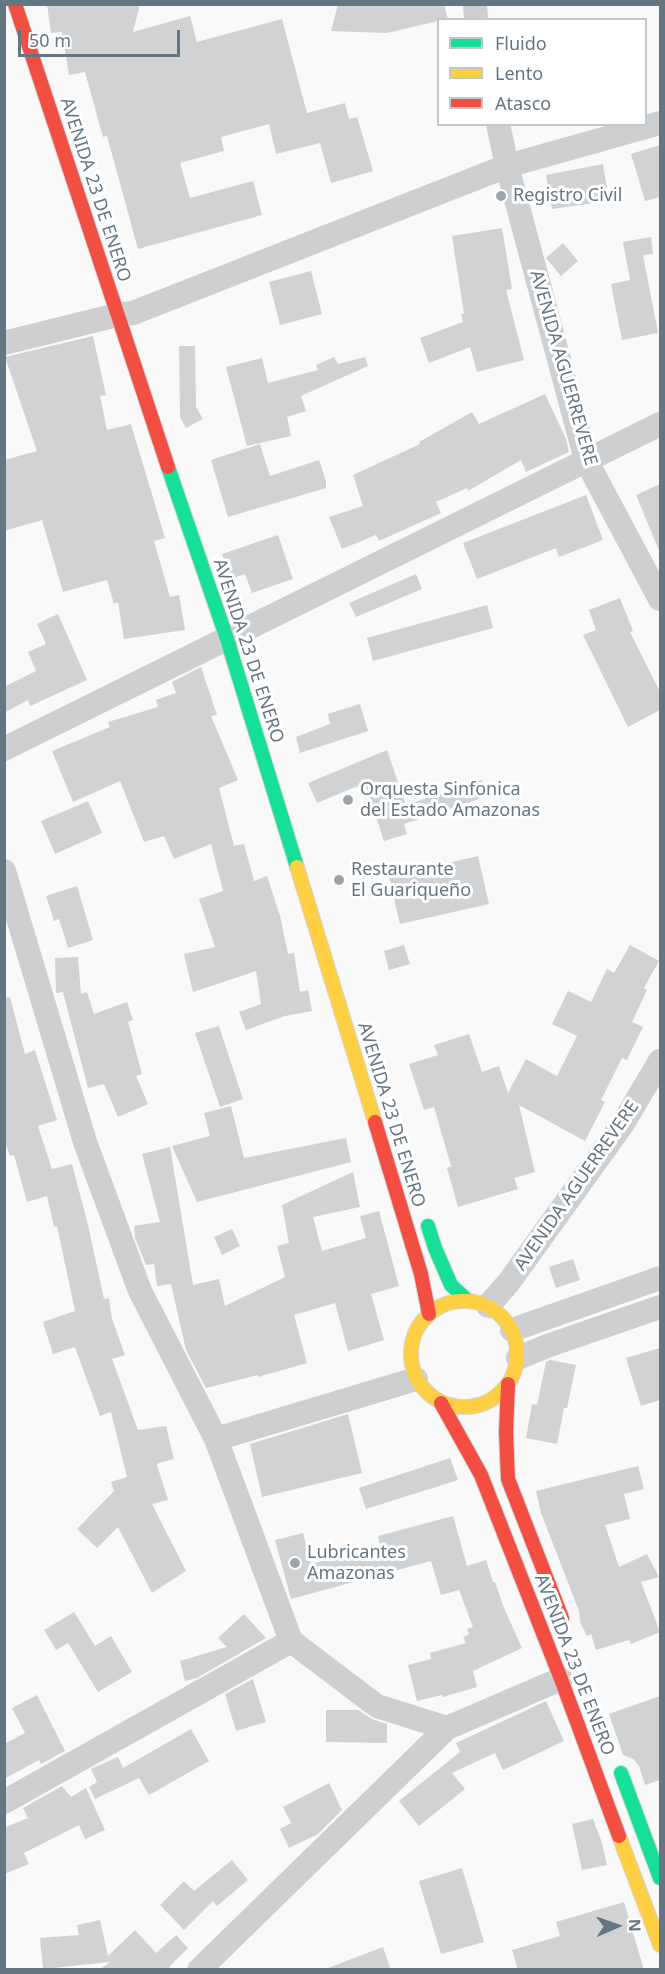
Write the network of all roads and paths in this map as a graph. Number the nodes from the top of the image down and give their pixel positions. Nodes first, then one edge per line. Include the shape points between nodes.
1 (15, 4) edge
2 (660, 123) edge
3 (498, 126) edge
4 (507, 166) junction
5 (129, 313) junction
6 (4, 344) edge
7 (660, 424) edge
8 (586, 460) junction
9 (660, 599) edge
10 (237, 634) junction
11 (4, 749) edge
12 (4, 871) edge
13 (660, 1061) edge
14 (425, 1215) dead end
15 (660, 1278) edge
16 (477, 1303) junction
17 (660, 1307) edge
18 (429, 1314) junction
19 (512, 1330) junction
20 (518, 1358) junction
21 (416, 1379) junction
22 (508, 1384) junction
23 (441, 1403) junction
24 (216, 1439) junction
25 (567, 1631) dead end
26 (291, 1641) junction
27 (561, 1679) junction
28 (447, 1728) junction
29 (616, 1760) dead end
30 (4, 1802) edge
31 (660, 1878) edge
32 (660, 1945) edge
33 (199, 1970) edge

1 - 5 main road, AVENIDA 23 DE ENERO
2 - 4 street
3 - 4 street, AVENIDA AGUERREVERE
4 - 5 street
4 - 8 street, AVENIDA AGUERREVERE
5 - 6 street
5 - 10 main road, AVENIDA 23 DE ENERO
7 - 8 street
8 - 9 street, AVENIDA AGUERREVERE
8 - 10 street
10 - 11 street
10 - 18 main road, AVENIDA 23 DE ENERO via 421,1274
12 - 24 street via 85,1142 140,1291
13 - 16 street, AVENIDA AGUERREVERE via 622,1125 509,1282
14 - 16 main road, AVENIDA 23 DE ENERO via 451,1285
15 - 19 street
16 - 18 main road via 447,1304
16 - 19 main road, AVENIDA 23 DE ENERO via 497,1312
17 - 20 street
18 - 21 main road via 411,1344
19 - 20 main road
20 - 22 main road, AVENIDA 23 DE ENERO
21 - 23 main road, AVENIDA 23 DE ENERO
21 - 24 street
22 - 23 main road, AVENIDA 23 DE ENERO via 486,1404 456,1408
22 - 25 main road, AVENIDA 23 DE ENERO via 508,1479
23 - 27 main road, AVENIDA 23 DE ENERO via 481,1475
24 - 26 street
26 - 28 street via 377,1706
26 - 30 street
27 - 28 street
27 - 32 main road, AVENIDA 23 DE ENERO
28 - 33 street
29 - 31 main road, AVENIDA 23 DE ENERO

